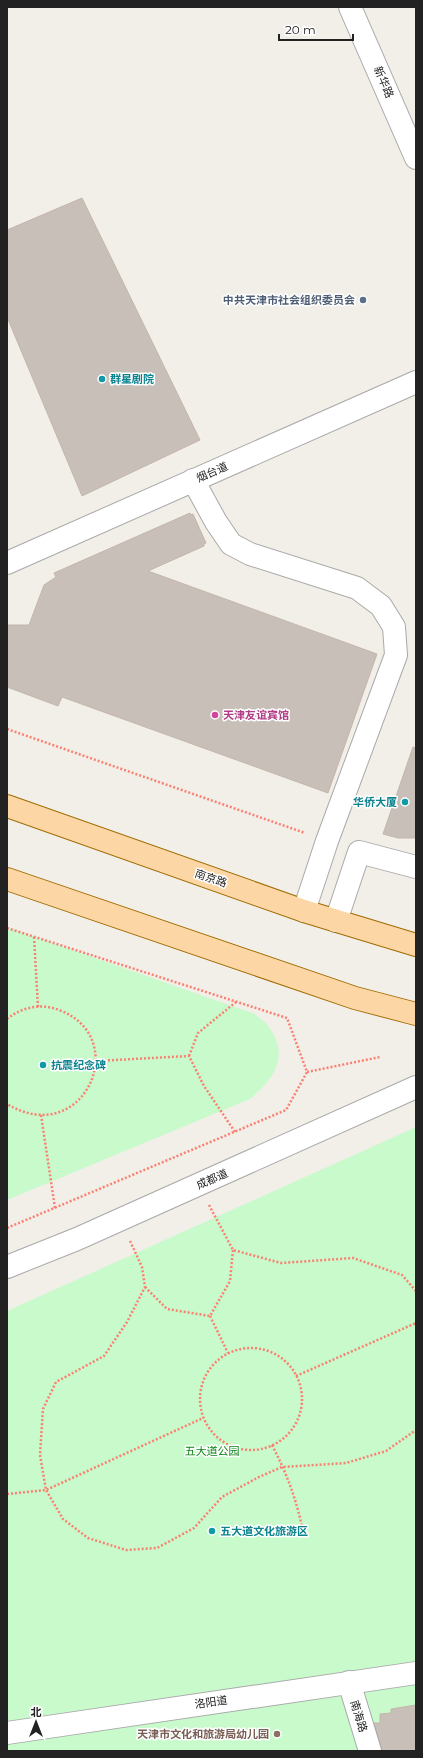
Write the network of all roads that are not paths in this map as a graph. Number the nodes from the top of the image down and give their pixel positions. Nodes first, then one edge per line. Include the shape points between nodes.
1 (350, 7) edge
2 (416, 158) edge
3 (416, 382) edge
4 (193, 480) junction
5 (7, 563) edge
6 (7, 806) edge
7 (416, 867) edge
8 (7, 879) edge
9 (304, 911) junction
10 (336, 921) junction
11 (416, 944) edge
12 (416, 1014) edge
13 (416, 1087) edge
14 (10, 1265) edge
15 (416, 1673) edge
16 (349, 1682) junction
17 (7, 1733) edge
18 (370, 1751) edge

1 - 2 street, 新华路
3 - 4 street, 烟台道
4 - 5 street, 烟台道
4 - 9 street via 216,522 232,544 250,554 357,588 381,606 394,628 396,655 327,840
6 - 9 main road, 南京路
7 - 10 street via 359,852
8 - 12 main road via 348,996
9 - 10 main road, 南京路
10 - 11 main road, 南京路
13 - 14 street, 成都道 via 121,1220
15 - 16 street, 洛阳道
16 - 17 street, 洛阳道
16 - 18 street, 南海路

